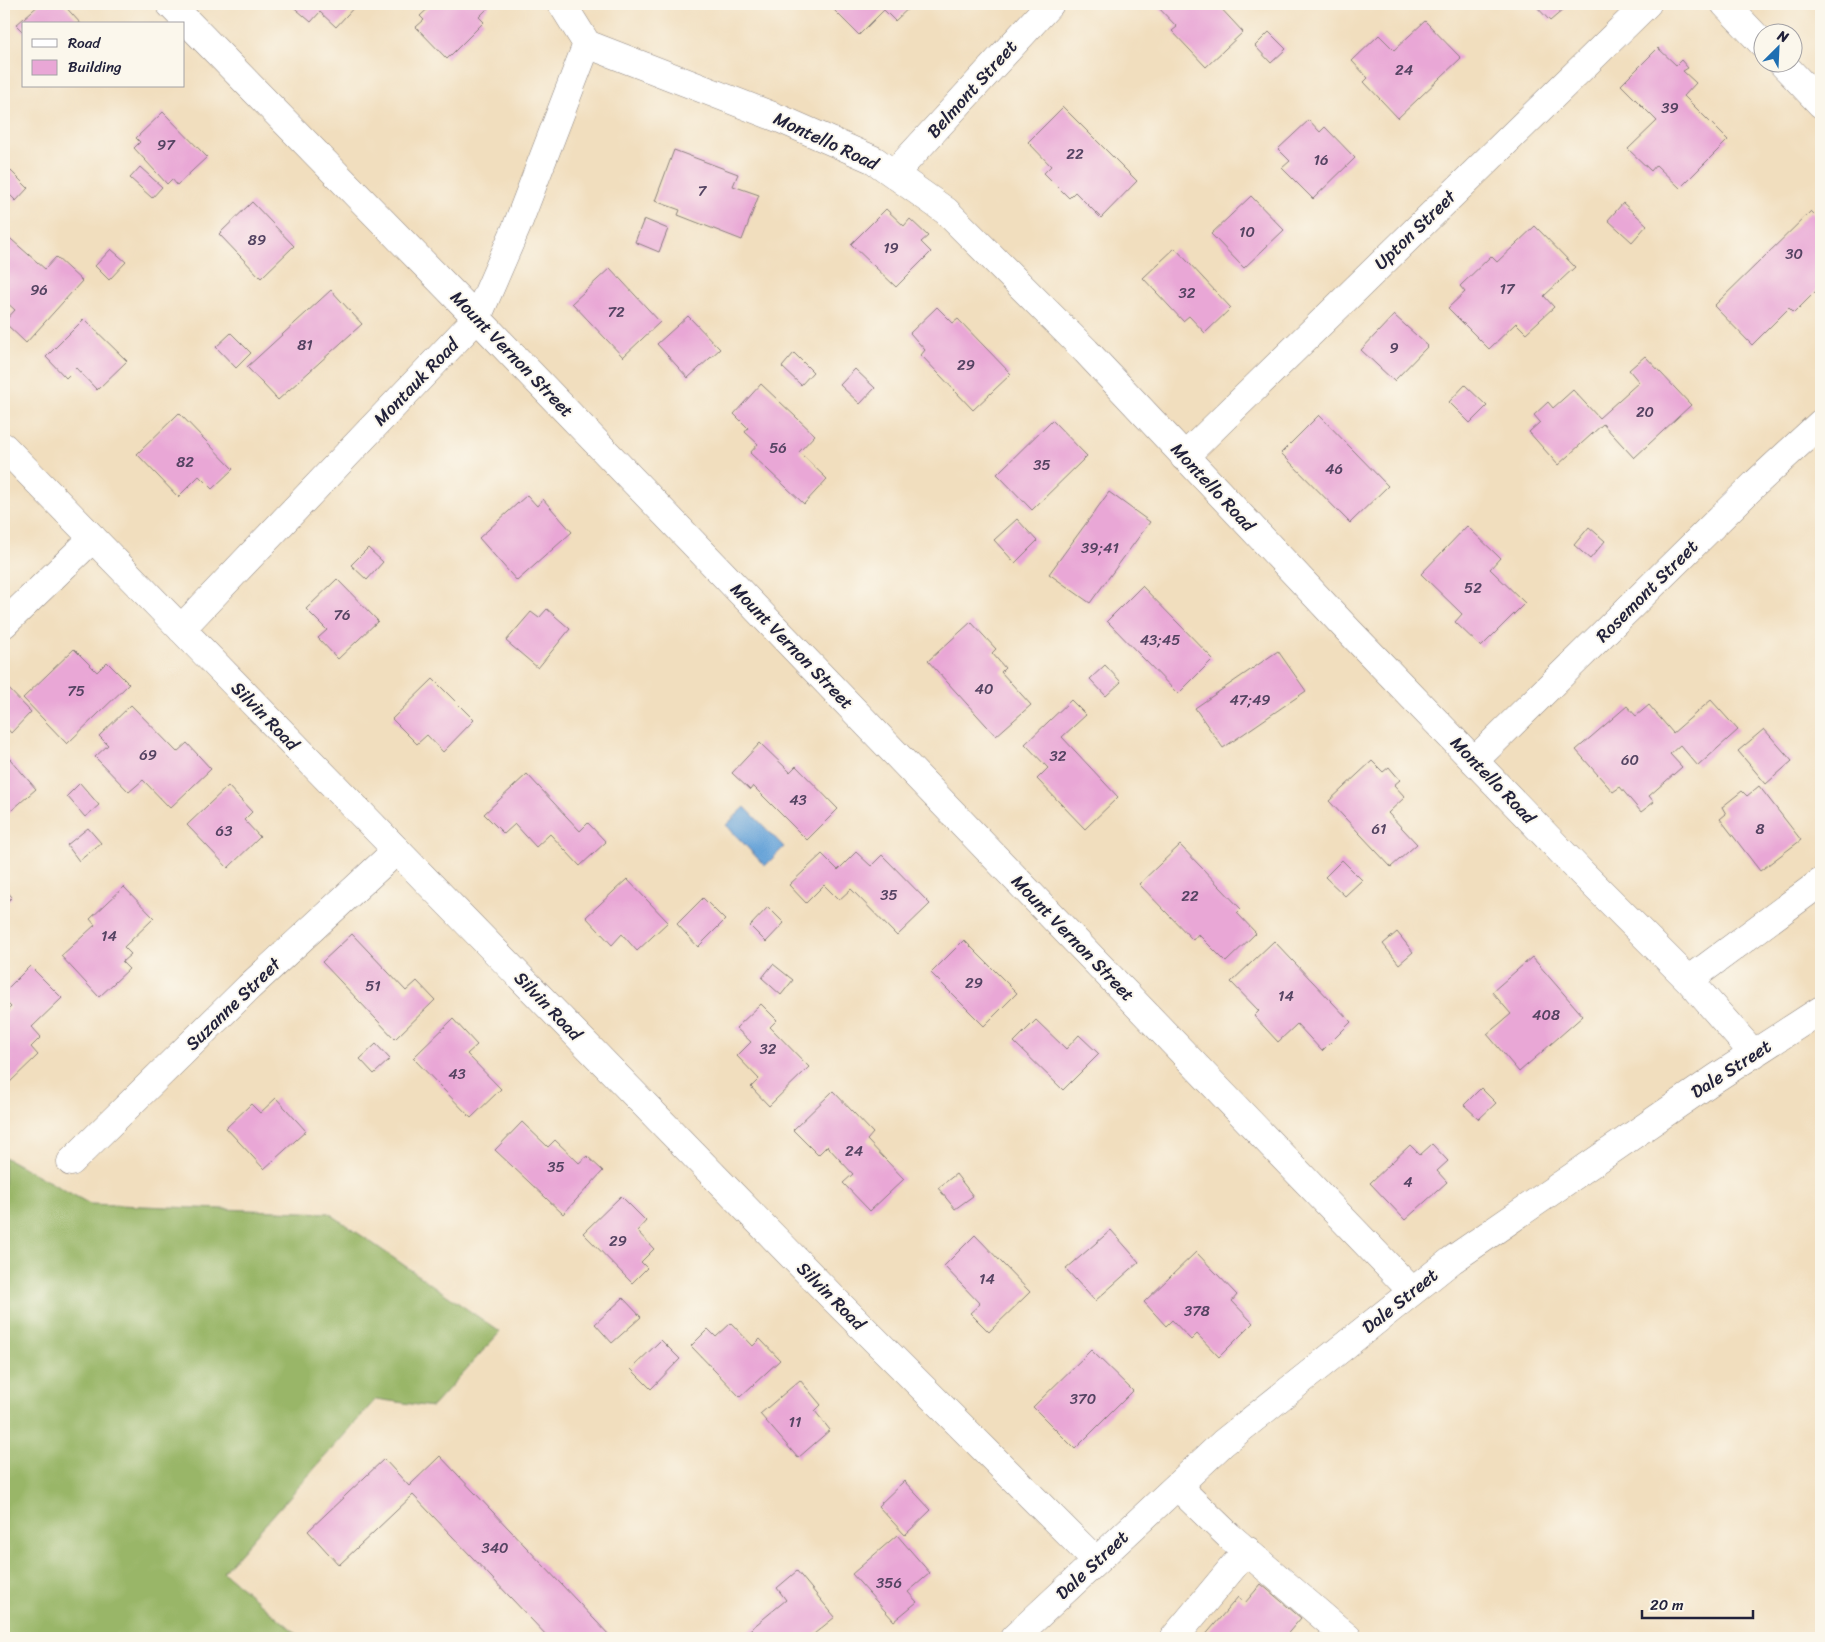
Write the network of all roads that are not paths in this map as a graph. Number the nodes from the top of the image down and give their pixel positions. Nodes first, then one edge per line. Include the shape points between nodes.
1 (170, 4) edge
2 (562, 4) edge
3 (1050, 4) edge
4 (1647, 4) edge
5 (1725, 4) edge
6 (1752, 32) edge
7 (587, 44) junction
8 (1791, 72) edge
9 (1821, 104) edge
10 (894, 174) junction
11 (477, 318) junction
12 (1821, 423) edge
13 (4, 447) edge
14 (1184, 456) junction
15 (93, 538) junction
16 (4, 624) edge
17 (181, 629) junction
18 (1474, 761) junction
19 (397, 850) junction
20 (1821, 882) edge
21 (1689, 980) junction
22 (1821, 1010) edge
23 (1754, 1054) junction
24 (72, 1162) dead end
25 (1412, 1291) junction
26 (1177, 1486) junction
27 (1247, 1550) junction
28 (1096, 1561) junction
29 (1014, 1638) edge
30 (1174, 1638) edge
31 (1348, 1638) edge

1 - 11 street, Mount Vernon Street
2 - 7 street
3 - 10 street, Belmont Street
4 - 14 street, Upton Street
5 - 6 street
7 - 10 street, Montello Road via 783,120 874,160
7 - 11 street, Montauk Road via 517,226
8 - 9 street
10 - 14 street, Montello Road via 946,211
11 - 17 street, Montauk Road
11 - 25 street, Mount Vernon Street
12 - 18 street, Rosemont Street via 1754,484
13 - 15 street, Silvin Road
14 - 18 street, Montello Road
15 - 16 street
15 - 17 street, Silvin Road
17 - 19 street, Silvin Road
18 - 21 street, Montello Road
19 - 24 street, Suzanne Street via 249,987
19 - 28 street, Silvin Road via 834,1299
20 - 21 street
21 - 23 street, Montello Road
22 - 23 street, Dale Street
23 - 25 street, Dale Street via 1452,1260
25 - 26 street, Dale Street via 1223,1443
26 - 27 street
26 - 28 street, Dale Street
27 - 30 street
27 - 31 street
28 - 29 street, Dale Street

